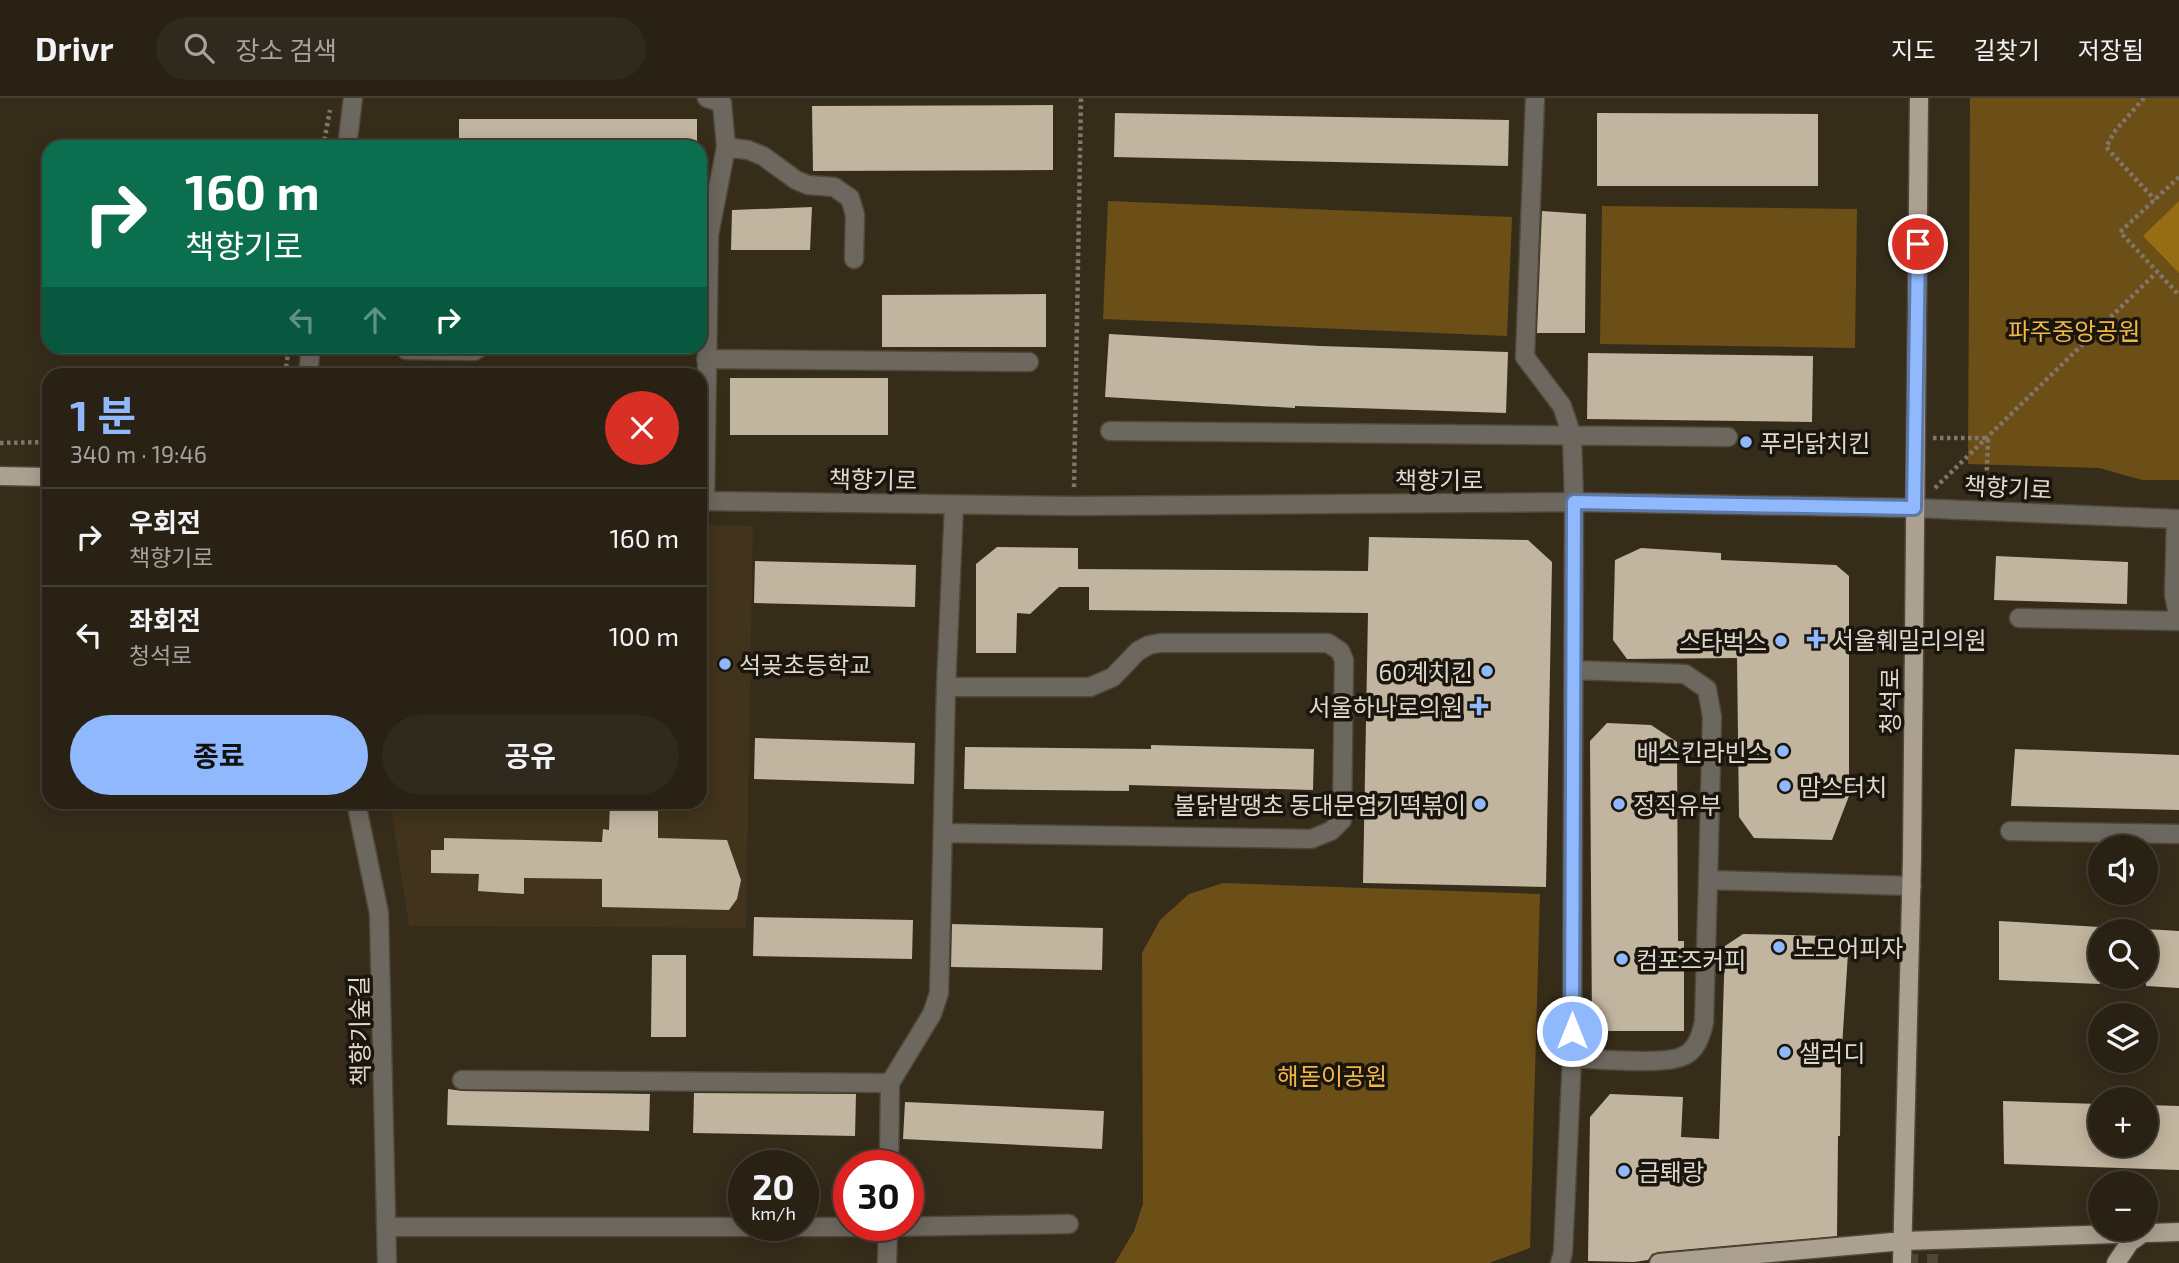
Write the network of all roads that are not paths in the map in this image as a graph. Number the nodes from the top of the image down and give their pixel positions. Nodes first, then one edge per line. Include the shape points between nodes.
1 (353, 98) edge
2 (708, 98) edge
3 (1535, 98) edge
4 (1919, 98) edge
5 (348, 140) edge
6 (726, 147) junction
7 (707, 214) edge
8 (707, 223) edge
9 (854, 259) dead end
10 (707, 318) edge
11 (706, 354) edge
12 (706, 359) junction
13 (1029, 362) dead end
14 (706, 368) edge
15 (1110, 431) dead end
16 (1572, 436) junction
17 (1728, 438) dead end
18 (7, 476) edge
19 (42, 477) edge
20 (707, 502) edge
21 (1574, 502) junction
22 (954, 505) junction
23 (1914, 508) junction
24 (2178, 519) edge
25 (2020, 618) dead end
26 (2179, 619) edge
27 (1573, 670) junction
28 (946, 687) junction
29 (357, 809) edge
30 (2010, 831) dead end
31 (943, 833) junction
32 (2179, 834) edge
33 (1708, 880) junction
34 (1912, 886) junction
35 (1572, 1058) junction
36 (462, 1080) dead end
37 (890, 1083) junction
38 (889, 1150) edge
39 (1069, 1224) dead end
40 (833, 1226) edge
41 (924, 1226) edge
42 (386, 1227) junction
43 (2158, 1232) edge
44 (2179, 1232) edge
45 (2088, 1234) edge
46 (888, 1241) edge
47 (1903, 1241) junction
48 (2132, 1241) edge
49 (387, 1263) edge
50 (887, 1263) edge
51 (1560, 1263) edge
52 (1659, 1263) edge
53 (1902, 1263) edge
54 (2116, 1263) edge

1 - 5 street
2 - 6 street via 722,103
3 - 16 street via 1525,358 1562,406
4 - 23 main road, 청석로
6 - 7 street
6 - 9 street via 763,156 796,180 834,187 850,198 855,215
8 - 10 street
11 - 12 street
12 - 13 street
12 - 14 street
15 - 16 street
16 - 17 street
16 - 21 street
18 - 19 main road
20 - 22 street, 책향기로
21 - 22 street, 책향기로
21 - 23 street, 책향기로
21 - 27 street
22 - 28 street
23 - 24 street, 책향기로
23 - 34 main road, 청석로
24 - 26 street via 2174,594
25 - 26 street
27 - 33 street via 1685,674 1707,689 1712,717
27 - 35 street
28 - 31 street
28 - 31 street via 1090,687 1113,677 1149,645 1160,643 1328,643 1344,660 1342,820 1331,831 1311,839
29 - 42 street, 책향기숲길 via 379,913
30 - 32 street
31 - 37 street via 939,993 933,1014
33 - 34 street
33 - 35 street via 1704,1022 1693,1049 1665,1060
34 - 47 main road, 청석로
35 - 51 street
36 - 37 street
37 - 38 street
39 - 41 street
40 - 42 street
42 - 49 street, 책향기숲길
43 - 44 main road
45 - 47 main road
46 - 50 street
47 - 52 main road
47 - 53 main road, 청석로
48 - 54 main road

